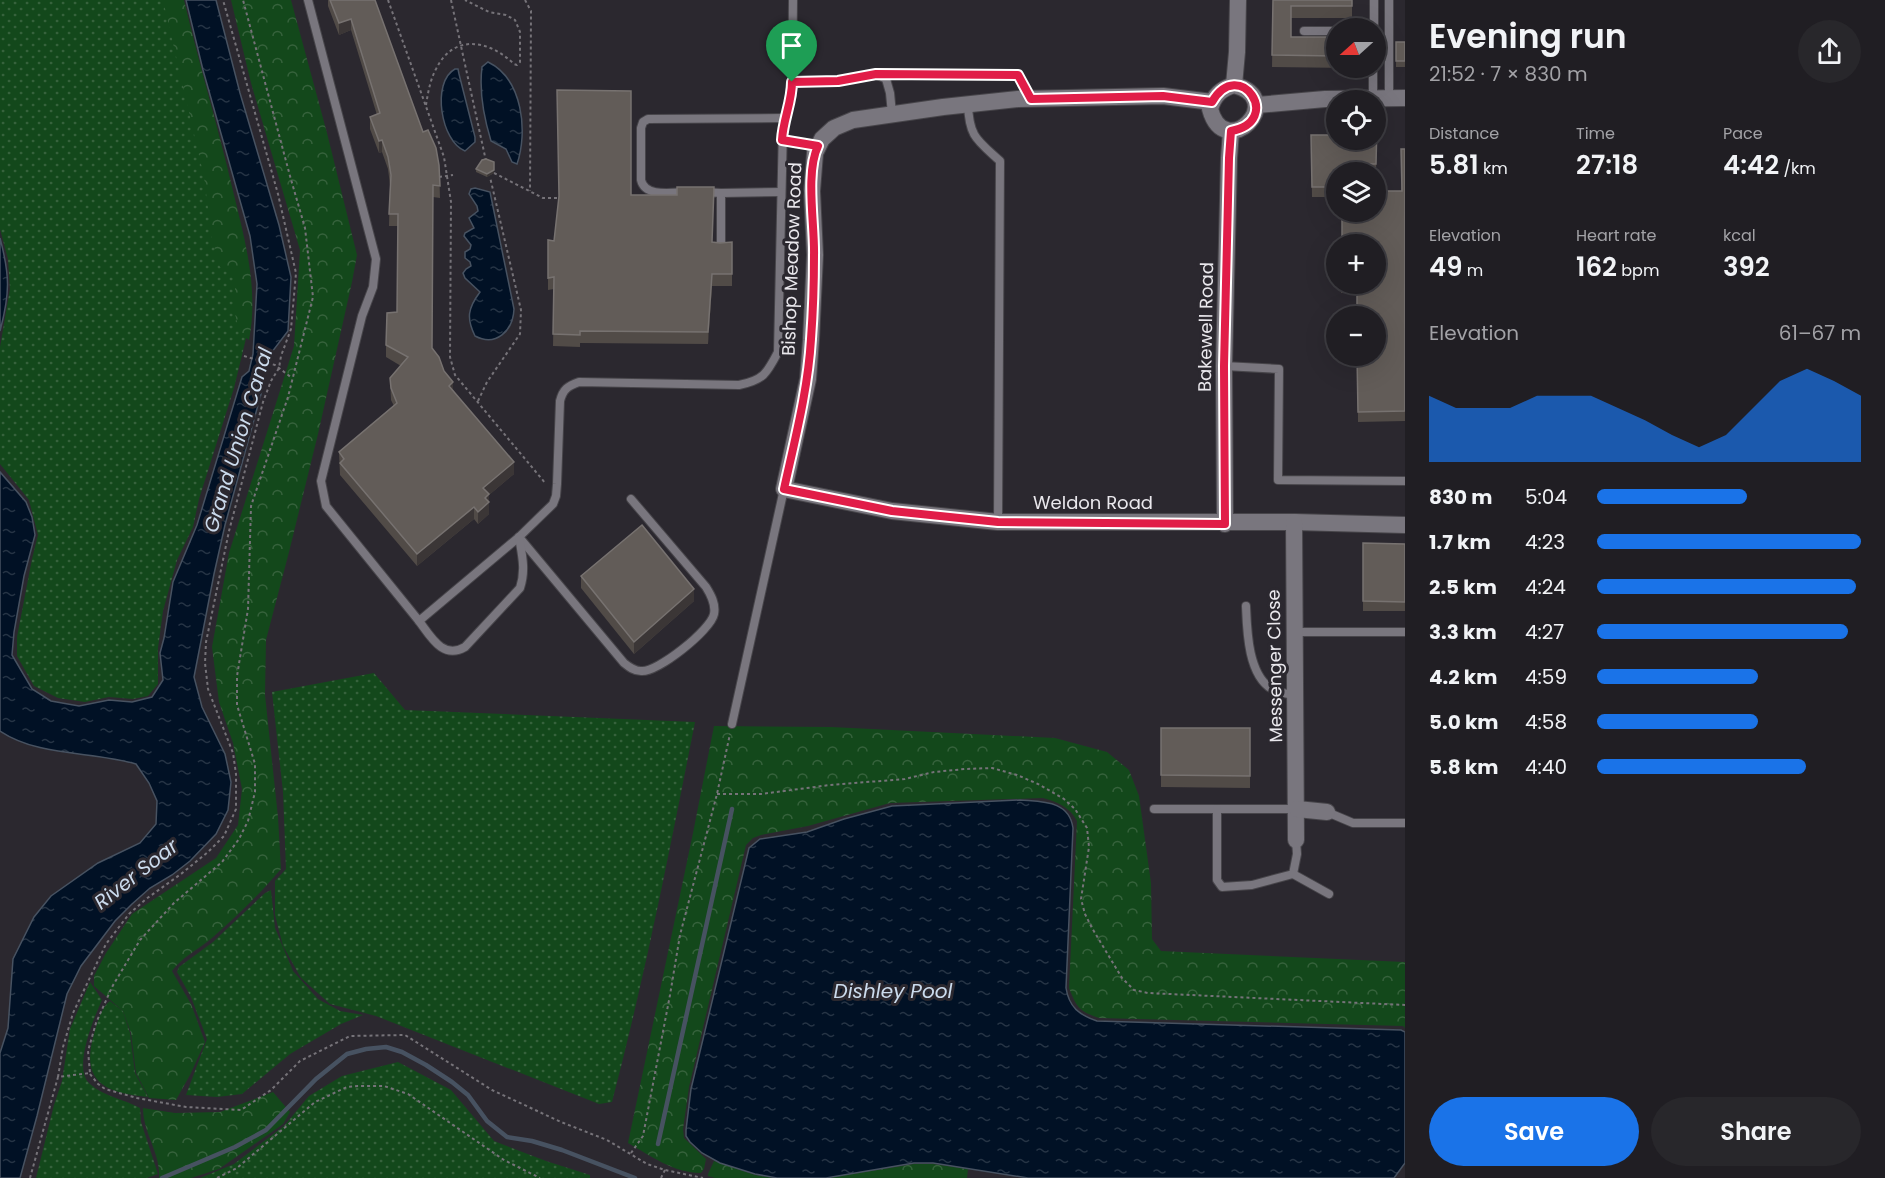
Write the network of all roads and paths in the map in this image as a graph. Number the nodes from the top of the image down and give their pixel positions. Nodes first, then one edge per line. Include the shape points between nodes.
1 (223, 0) edge
2 (243, 0) edge
3 (308, 0) edge
4 (388, 0) edge
5 (451, 0) edge
6 (465, 0) edge
7 (525, 0) edge
8 (793, 0) edge
9 (1238, 0) edge
10 (1374, 0) edge
11 (1389, 0) edge
12 (1374, 18) edge
13 (1304, 31) dead end
14 (1326, 31) edge
15 (461, 45) junction
16 (876, 74) junction
17 (1378, 78) edge
18 (792, 82) junction
19 (1234, 85) junction
20 (1389, 98) edge
21 (1031, 99) junction
22 (1212, 102) junction
23 (968, 104) junction
24 (1257, 105) junction
25 (426, 107) junction
26 (892, 114) junction
27 (785, 118) junction
28 (1231, 131) junction
29 (782, 140) junction
30 (818, 146) junction
31 (486, 162) edge
32 (494, 173) edge
33 (448, 175) junction
34 (453, 175) dead end
35 (439, 177) edge
36 (490, 177) edge
37 (530, 191) junction
38 (781, 192) junction
39 (721, 193) junction
40 (559, 198) edge
41 (721, 249) edge
42 (244, 356) dead end
43 (1224, 366) junction
44 (279, 368) junction
45 (292, 379) junction
46 (478, 402) junction
47 (1405, 481) edge
48 (784, 489) junction
49 (556, 495) junction
50 (631, 499) dead end
51 (998, 522) junction
52 (1294, 522) junction
53 (1225, 524) junction
54 (1405, 525) edge
55 (519, 537) junction
56 (1245, 606) dead end
57 (419, 621) junction
58 (1294, 632) junction
59 (1405, 632) edge
60 (1295, 695) junction
61 (732, 724) joint
62 (717, 794) junction
63 (1154, 809) dead end
64 (1217, 809) junction
65 (1297, 809) junction
66 (1327, 812) joint
67 (1405, 823) edge
68 (1296, 840) joint
69 (1293, 874) junction
70 (1329, 894) dead end
71 (1405, 1005) edge
72 (90, 1073) junction
73 (58, 1077) junction
74 (631, 1153) junction
75 (665, 1170) junction
76 (30, 1178) edge
77 (217, 1178) edge
78 (540, 1178) edge
79 (661, 1178) edge
80 (703, 1178) edge

1 - 44 path via 278,194 296,273 291,329
2 - 45 path via 305,228 313,297
3 - 57 lane via 376,259 373,287 362,316 321,481 326,506
4 - 25 path
5 - 15 path
6 - 15 path via 514,20 520,32 520,62 514,64 483,46
7 - 37 path via 531,11
8 - 18 lane
9 - 19 street
10 - 12 lane
11 - 20 lane
13 - 14 lane
15 - 25 path via 437,67
15 - 31 path
16 - 18 lane via 838,81
16 - 21 lane via 1018,75
16 - 26 lane via 886,79
17 - 20 lane
18 - 27 lane
19 - 22 street via 1218,92
19 - 24 street via 1250,92
20 - 24 street
21 - 22 street, Bishop Meadow Road via 1163,96
21 - 23 street, Bishop Meadow Road
22 - 28 street via 1213,118 1223,129
23 - 26 street, Bishop Meadow Road
23 - 51 lane via 973,135 1000,161
24 - 28 street via 1253,118 1242,129
25 - 33 path
26 - 30 street, Bishop Meadow Road via 853,120 834,128
27 - 29 lane
27 - 39 lane via 643,122 641,180 646,190
28 - 43 street, Bakewell Road
29 - 30 lane
29 - 38 lane
30 - 48 street, Bishop Meadow Road via 813,171 814,255 808,379
32 - 37 path
33 - 34 path
33 - 35 path
33 - 46 path via 450,357 455,375
36 - 46 path via 522,322 520,333
37 - 40 path via 543,198
38 - 39 lane
38 - 49 lane via 778,352 769,370 756,382 740,385 579,382 569,386 562,391 560,401
39 - 41 lane
42 - 44 path
43 - 47 lane via 1279,369 1278,480
43 - 53 street, Bakewell Road
44 - 45 path
44 - 73 path via 267,392 252,444 206,642 208,689 233,753 236,809 224,836 129,914 106,944 72,1013
45 - 72 path via 251,506 248,609 237,676 237,705 255,764 255,792 248,821 222,862 174,903 140,940 96,1023 88,1051
46 - 49 path
48 - 51 street, Weldon Road via 892,511
48 - 61 lane
49 - 55 lane via 553,504
50 - 55 lane via 706,587 714,607 714,617 704,629 654,669 642,672 624,663
51 - 53 street, Weldon Road
52 - 53 street, Weldon Road
52 - 54 street, Weldon Road
52 - 58 street, Messenger Close
55 - 57 lane
55 - 57 lane via 524,565 520,588 465,647 450,652
56 - 60 lane via 1256,669 1270,688
58 - 59 lane
58 - 60 street, Messenger Close
60 - 65 street, Messenger Close
61 - 62 path
62 - 71 path via 760,794 992,768 1038,784 1076,809 1087,828 1089,847 1081,899 1085,914 1107,956 1134,990
62 - 74 path via 680,935 643,1136
63 - 64 lane
64 - 65 lane
64 - 69 lane via 1219,885 1252,885
65 - 66 street
65 - 68 street, Messenger Close
66 - 67 lane via 1353,822
68 - 69 lane
69 - 70 lane
72 - 73 path
72 - 74 path via 105,1089 137,1098 186,1107 241,1110 271,1090 300,1061 350,1036 405,1035 492,1090
73 - 76 path
74 - 75 path
75 - 79 path
75 - 80 path
77 - 78 path via 237,1168 315,1102 348,1087 384,1086 408,1094 504,1160

